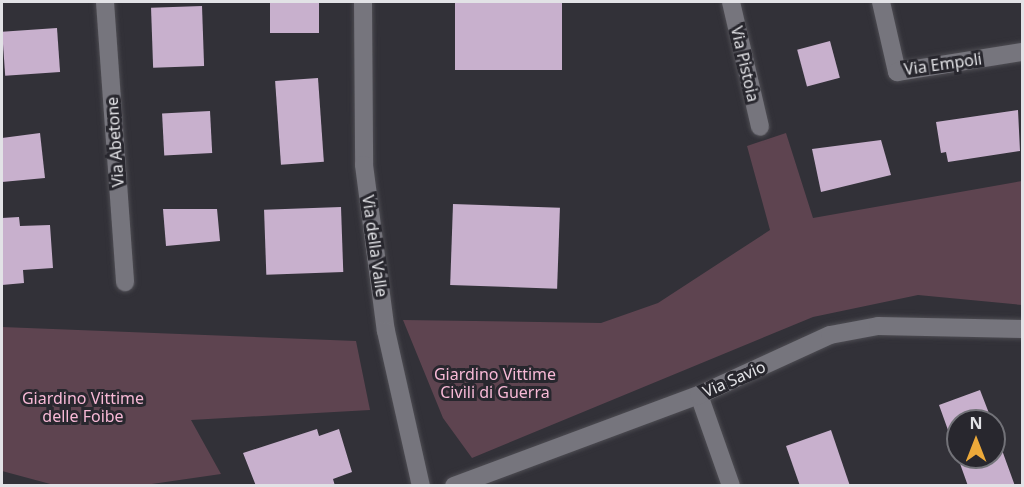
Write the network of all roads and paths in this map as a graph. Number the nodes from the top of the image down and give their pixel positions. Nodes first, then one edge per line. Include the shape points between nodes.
1 (105, 2) edge
2 (363, 2) edge
3 (731, 2) edge
4 (881, 2) edge
5 (1023, 52) edge
6 (760, 127) dead end
7 (125, 282) dead end
8 (1023, 329) edge
9 (699, 395) junction
10 (421, 486) edge
11 (454, 486) edge
12 (731, 486) edge

1 - 7 street, Via Abetone
2 - 10 street, Via della Valle via 364,165 386,331
3 - 6 street, Via Pistoia
4 - 5 street, Via Empoli via 897,72
8 - 9 street, Via Savio via 878,326 830,335
9 - 11 street, Via Savio
9 - 12 street

